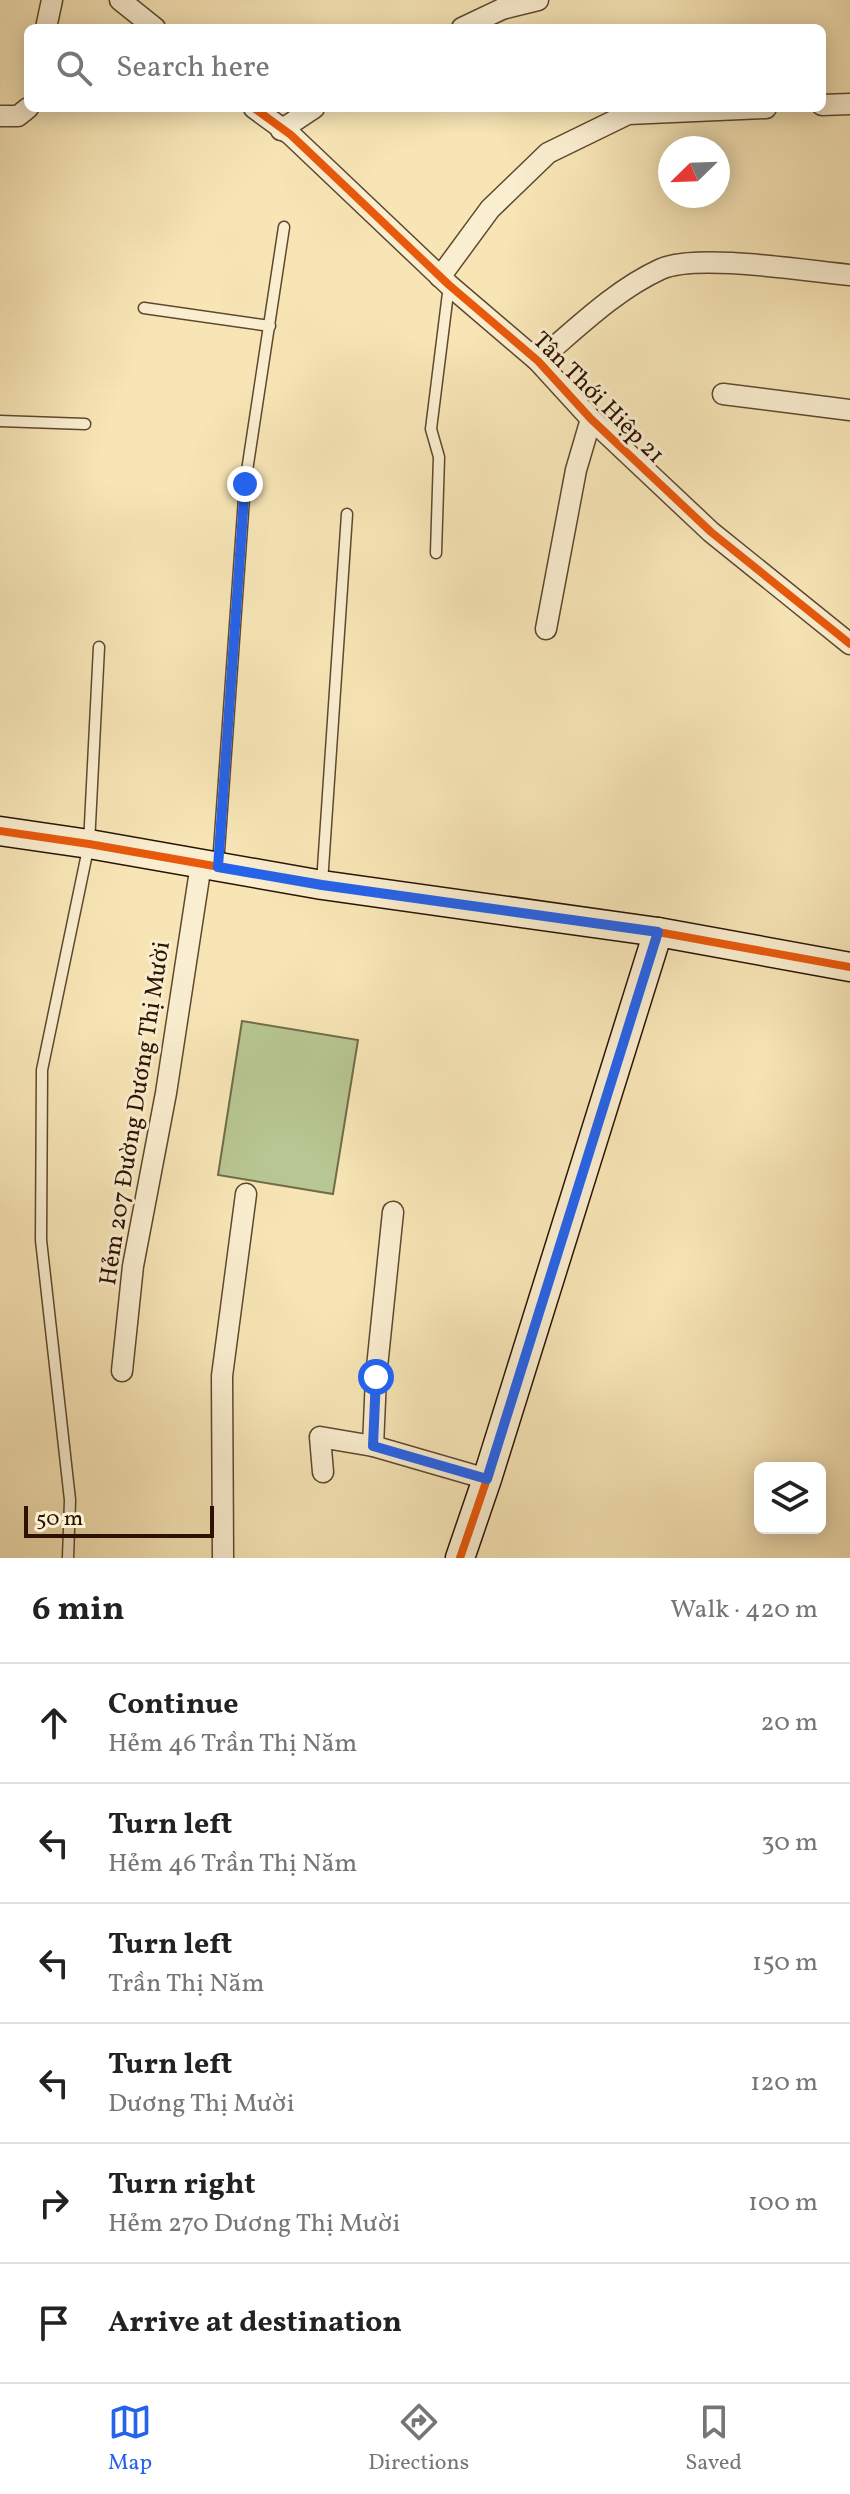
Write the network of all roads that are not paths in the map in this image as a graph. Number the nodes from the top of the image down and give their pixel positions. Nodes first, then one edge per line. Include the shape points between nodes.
1 (52, 0) edge
2 (120, 0) edge
3 (538, 0) edge
4 (501, 5) edge
5 (47, 24) edge
6 (150, 24) edge
7 (469, 24) edge
8 (850, 104) edge
9 (826, 105) edge
10 (24, 111) edge
11 (259, 112) edge
12 (308, 112) edge
13 (674, 112) edge
14 (0, 116) edge
15 (281, 130) junction
16 (284, 227) dead end
17 (850, 275) edge
18 (445, 281) junction
19 (144, 308) dead end
20 (270, 326) junction
21 (538, 361) junction
22 (723, 394) dead end
23 (850, 410) edge
24 (591, 419) junction
25 (0, 421) edge
26 (85, 424) dead end
27 (347, 514) dead end
28 (436, 553) dead end
29 (546, 629) dead end
30 (850, 644) edge
31 (99, 647) dead end
32 (0, 831) edge
33 (89, 844) junction
34 (210, 865) junction
35 (322, 885) junction
36 (658, 932) junction
37 (850, 967) edge
38 (246, 1194) dead end
39 (393, 1212) dead end
40 (122, 1371) dead end
41 (373, 1446) junction
42 (323, 1472) dead end
43 (487, 1479) junction
44 (68, 1558) edge
45 (223, 1558) edge
46 (460, 1558) edge

1 - 5 street
2 - 6 street
3 - 4 street
4 - 7 street
8 - 9 street
10 - 14 street
11 - 15 street, Tân Thới Hiệp 21
12 - 15 street
13 - 18 street via 628,114 548,153 490,209
15 - 18 street, Tân Thới Hiệp 21
16 - 20 lane
17 - 21 street via 711,262 663,268 609,301
18 - 21 street, Tân Thới Hiệp 21
18 - 28 lane via 431,429 439,457
19 - 20 lane
20 - 34 lane via 245,484
21 - 24 street, Tân Thới Hiệp 21
22 - 23 street
24 - 29 street
24 - 30 street, Tân Thới Hiệp 21 via 711,532
25 - 26 lane
27 - 35 lane
31 - 33 lane
32 - 33 street
33 - 34 street
33 - 44 lane via 42,1070 41,1240 70,1500
34 - 35 street
34 - 40 street, Hẻm 207 Đường Dương Thị Mười via 133,1266
35 - 36 street
36 - 37 street
36 - 43 street
38 - 45 street via 222,1376
39 - 41 street
41 - 42 street via 320,1437
41 - 43 street
43 - 46 street

